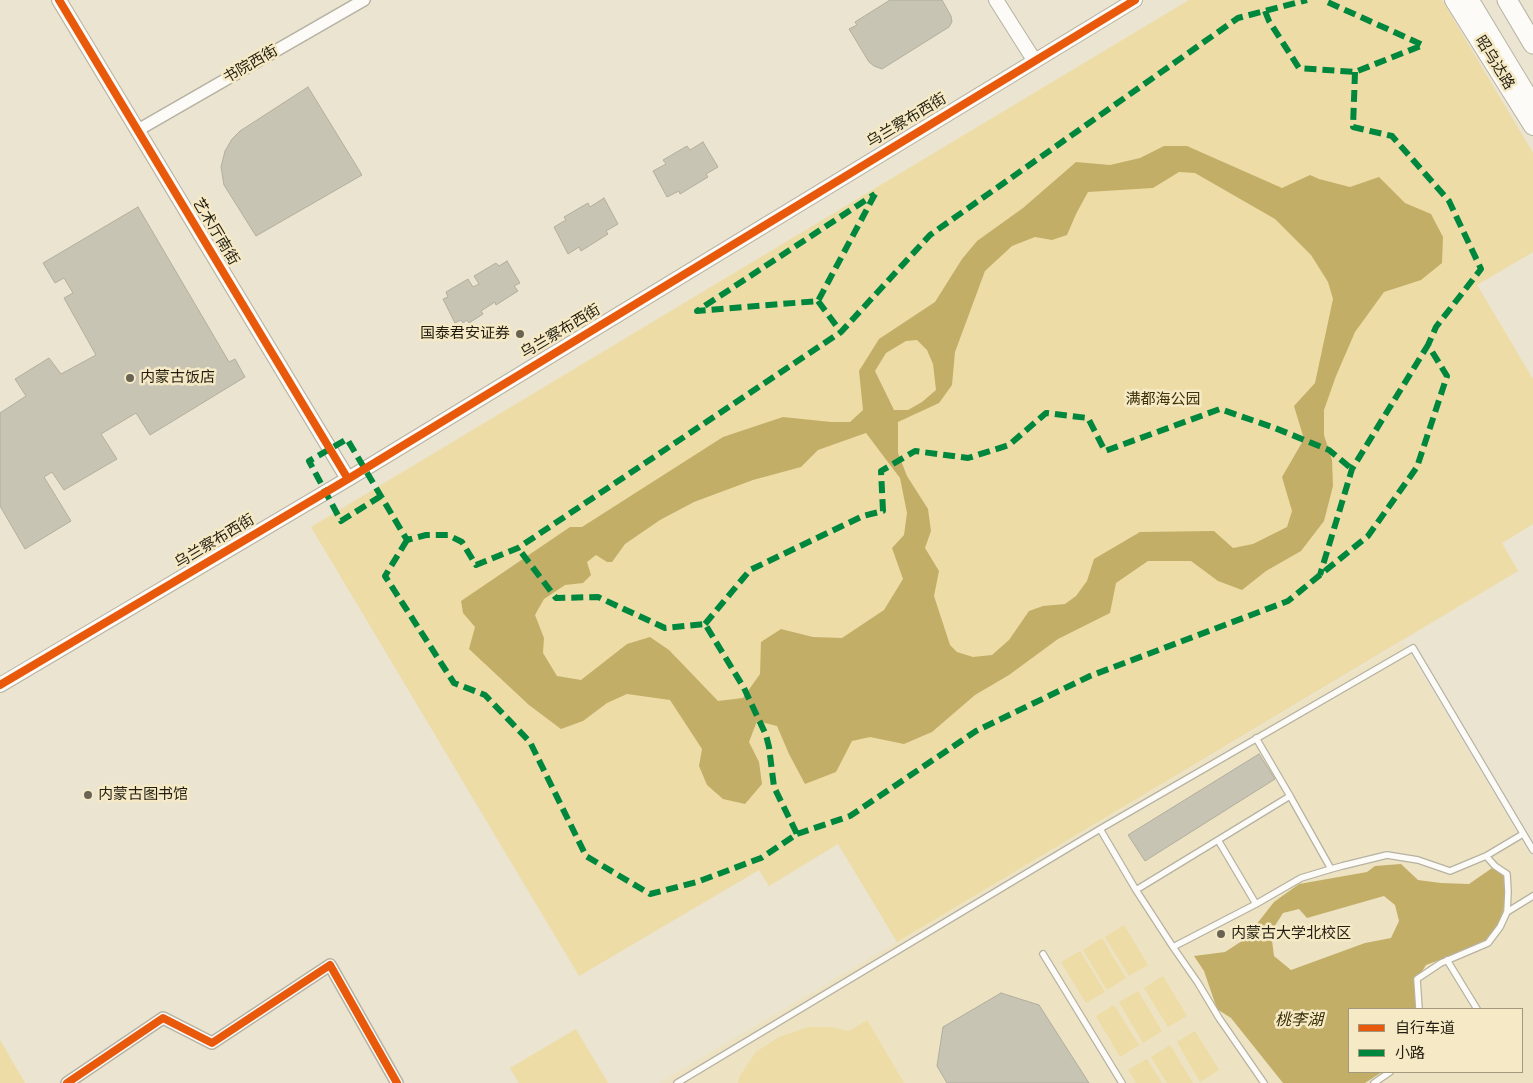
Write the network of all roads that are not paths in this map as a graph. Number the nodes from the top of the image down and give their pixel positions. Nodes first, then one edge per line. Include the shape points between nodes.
1 (59, 0) edge
2 (364, 0) edge
3 (996, 0) edge
4 (1135, 0) edge
5 (1454, 0) edge
6 (1469, 0) edge
7 (1482, 0) edge
8 (1507, 0) edge
9 (1533, 44) edge
10 (1034, 60) junction
11 (1533, 84) edge
12 (1533, 106) edge
13 (1533, 126) edge
14 (138, 130) junction
15 (348, 479) junction
16 (0, 685) edge
17 (1256, 738) junction
18 (1290, 796) junction
19 (1100, 829) junction
20 (1523, 834) junction
21 (1218, 840) junction
22 (1533, 850) edge
23 (1486, 856) junction
24 (1331, 869) junction
25 (1136, 890) junction
26 (1533, 896) edge
27 (1256, 904) junction
28 (1507, 912) junction
29 (1173, 947) junction
30 (1043, 954) dead end
31 (1447, 960) junction
32 (1420, 1008) edge
33 (1476, 1008) edge
34 (1389, 1073) edge
35 (67, 1083) edge
36 (396, 1083) edge
37 (677, 1083) edge
38 (1122, 1083) edge
39 (1264, 1083) edge
40 (1375, 1083) edge

1 - 14 street, 艺术厅南街
2 - 14 street, 书院西街
3 - 10 street
4 - 10 street, 乌兰察布西街
5 - 13 main road, 昭乌达路
6 - 12 highway
7 - 11 highway
8 - 9 highway
10 - 15 street, 乌兰察布西街
14 - 15 street, 艺术厅南街
15 - 16 street, 乌兰察布西街
17 - 18 lane
17 - 19 lane
17 - 20 lane via 1413,648
18 - 21 lane
18 - 24 lane
19 - 25 lane
19 - 37 lane
20 - 22 lane
20 - 23 lane
21 - 25 lane
21 - 27 lane
23 - 24 lane via 1450,871 1418,860 1387,855
23 - 28 lane via 1507,874
24 - 27 lane via 1301,878
25 - 29 lane
26 - 28 lane
27 - 29 lane
28 - 31 lane via 1488,943
29 - 39 lane
30 - 38 lane
31 - 32 lane via 1417,979
31 - 33 lane
34 - 40 lane
35 - 36 street via 163,1018 212,1043 330,965

